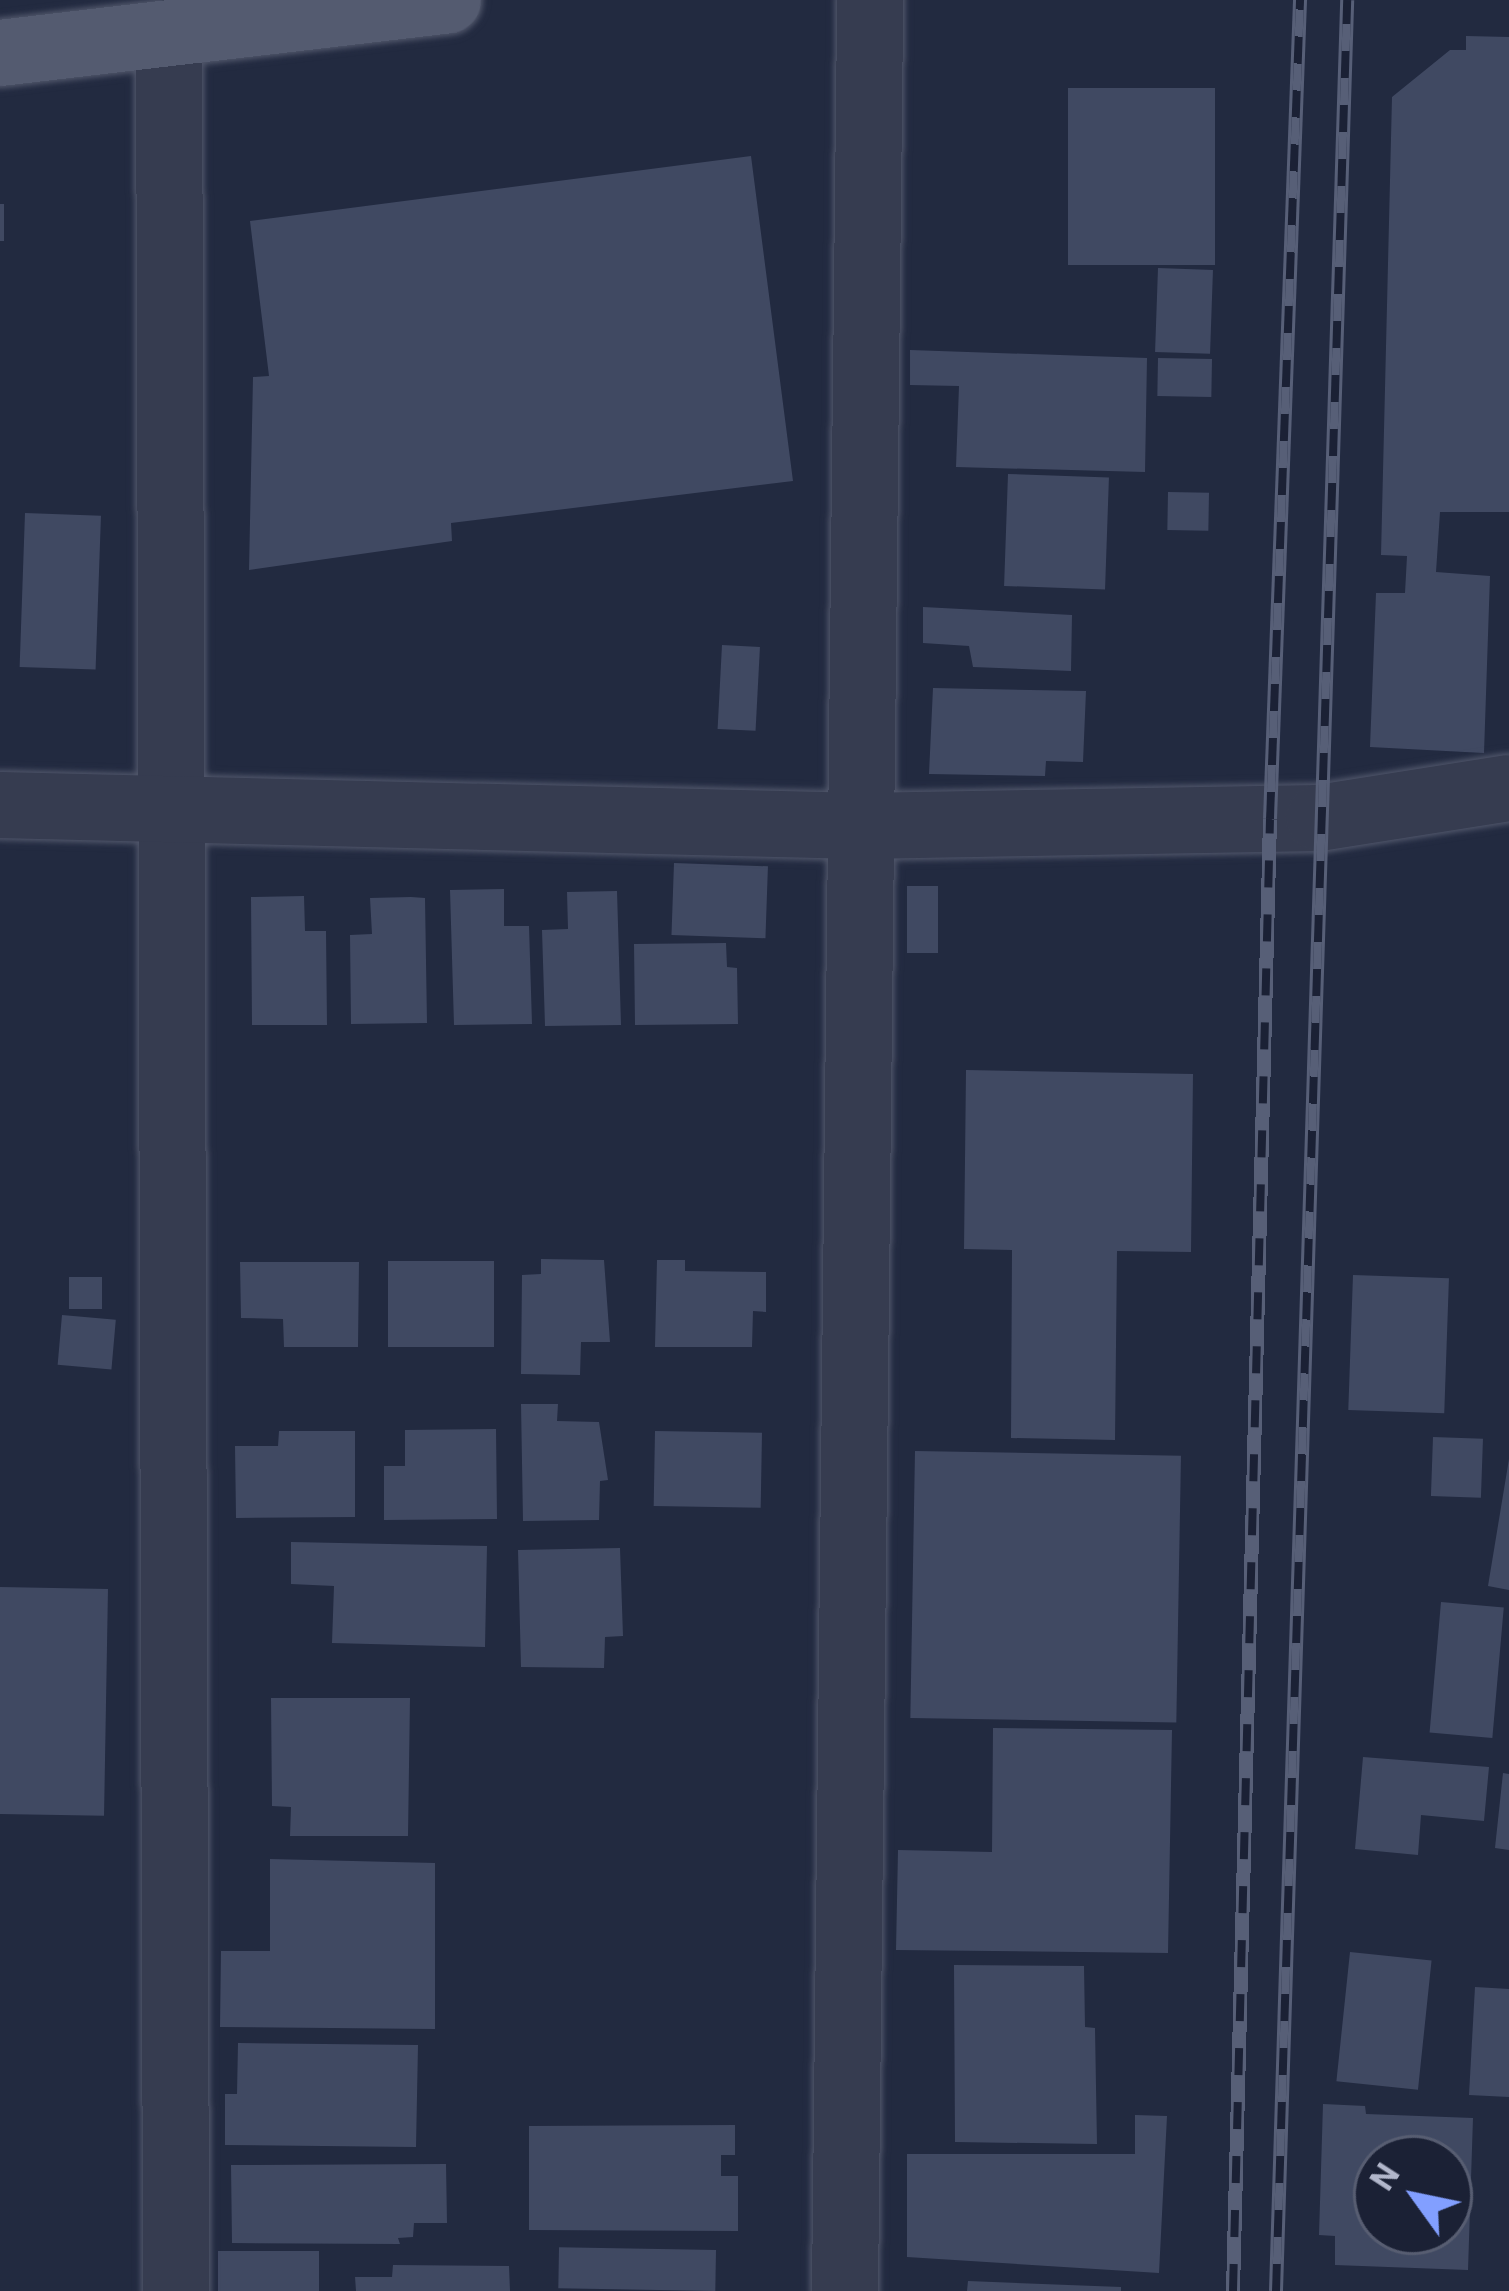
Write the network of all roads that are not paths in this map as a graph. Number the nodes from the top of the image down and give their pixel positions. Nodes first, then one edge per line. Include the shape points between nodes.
1 (448, 0) edge
2 (870, 0) edge
3 (169, 33) junction
4 (0, 52) edge
5 (1509, 788) edge
6 (0, 805) edge
7 (175, 805) junction
8 (861, 826) junction
9 (176, 2291) edge
10 (845, 2291) edge

1 - 3 main road
2 - 8 street
3 - 4 main road
3 - 7 street
5 - 8 street via 1355,814
6 - 7 street
7 - 8 street
7 - 9 street
8 - 10 street

